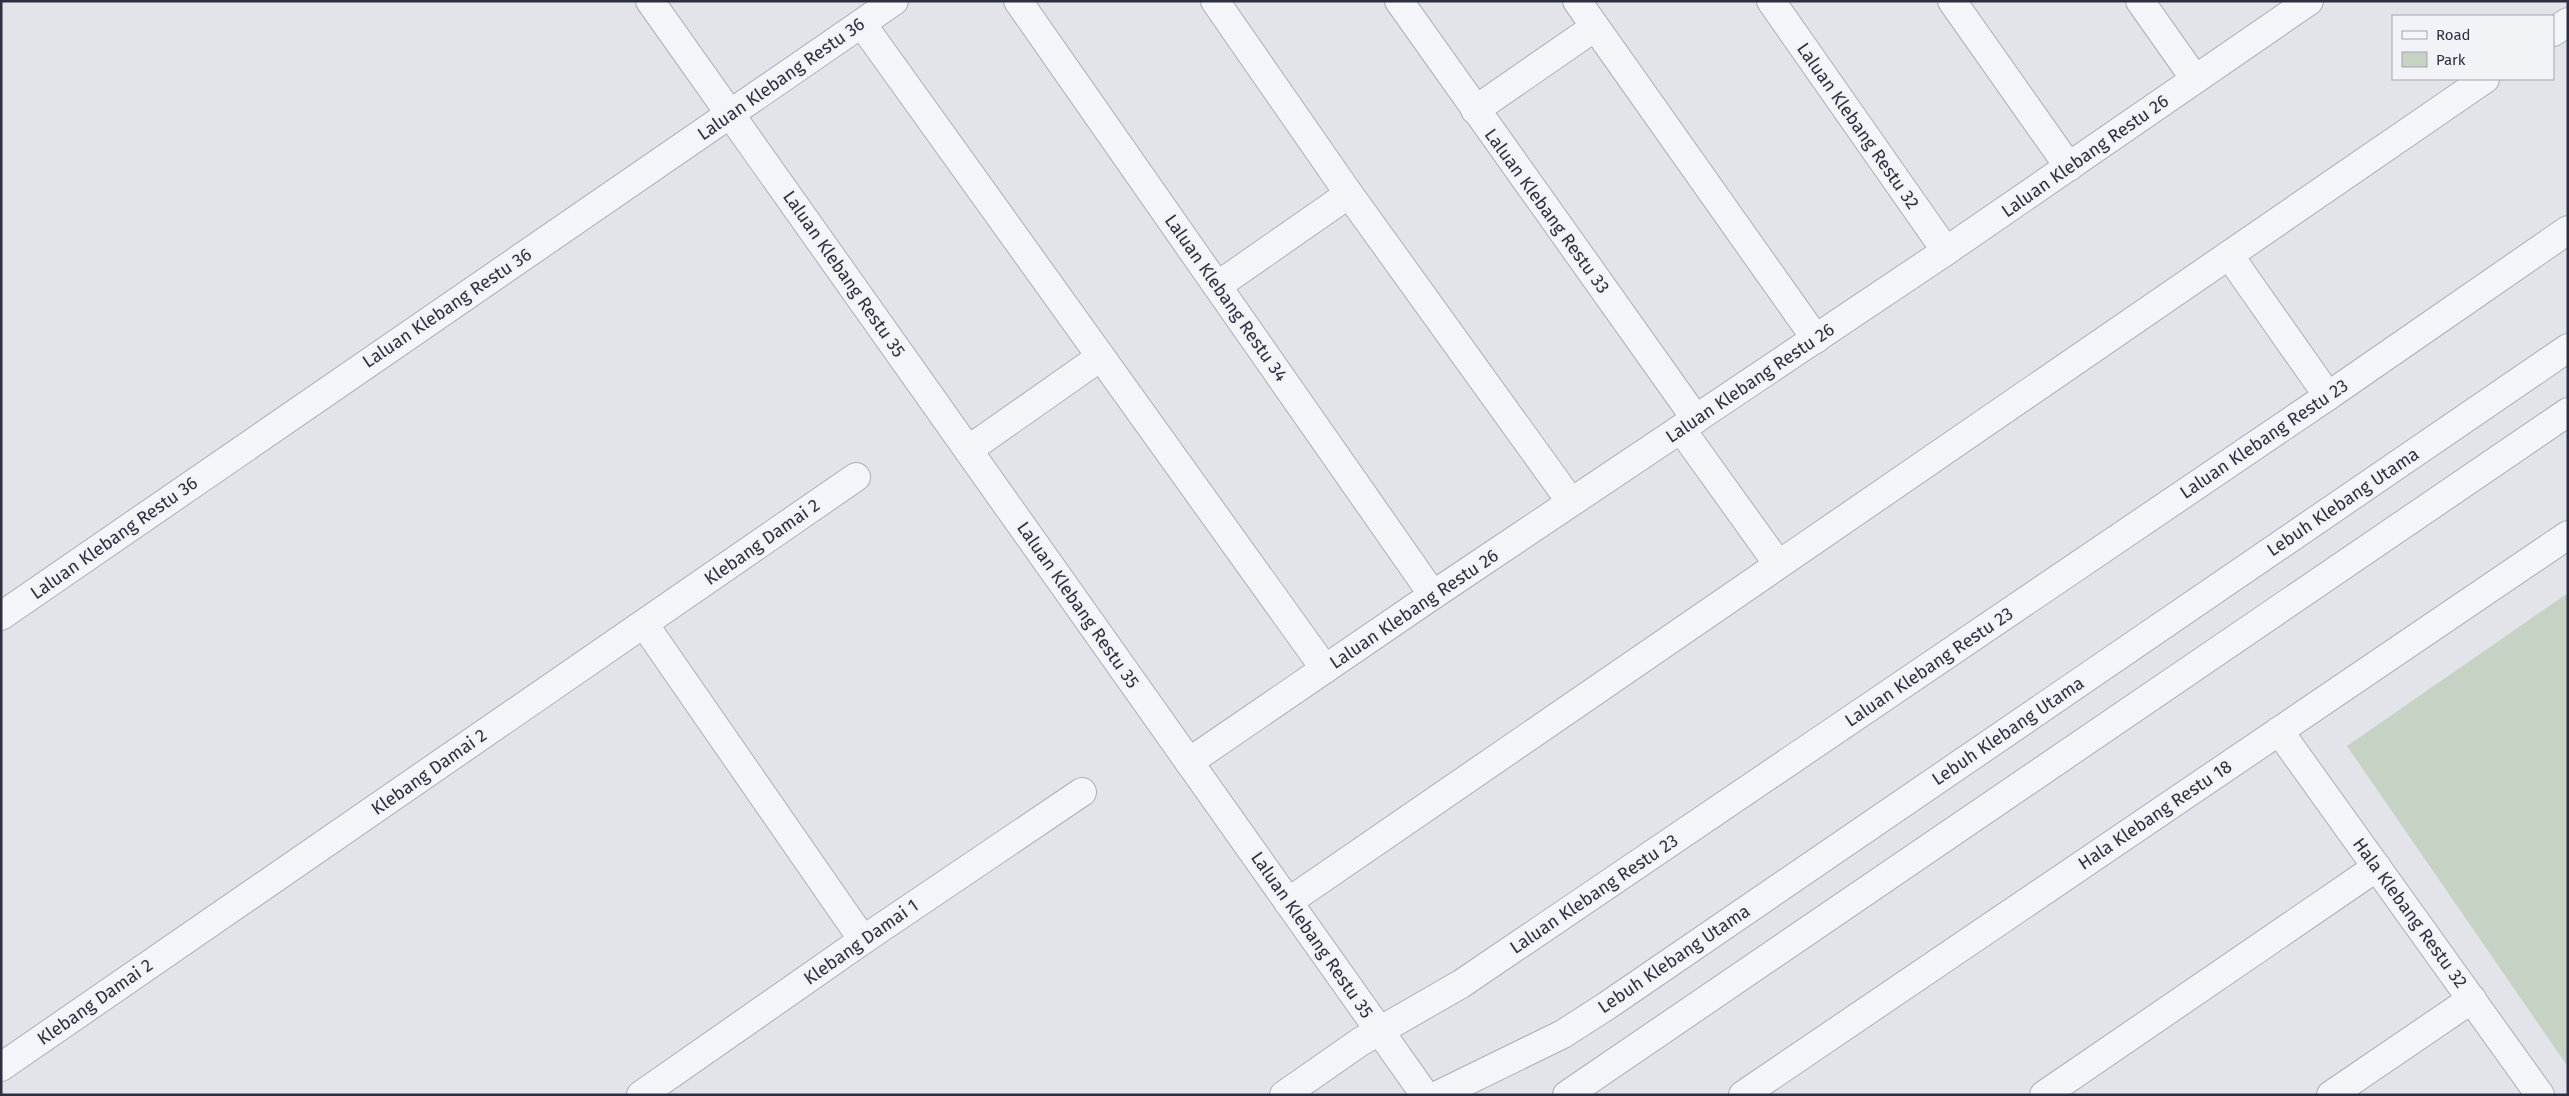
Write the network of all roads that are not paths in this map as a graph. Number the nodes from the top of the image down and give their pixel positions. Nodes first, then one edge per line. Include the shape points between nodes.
1 (650, 1) edge
2 (894, 1) edge
3 (1018, 1) edge
4 (1214, 1) edge
5 (1399, 1) edge
6 (1577, 1) edge
7 (1771, 1) edge
8 (1952, 1) edge
9 (2140, 1) edge
10 (2309, 1) edge
11 (2568, 22) edge
12 (862, 24) junction
13 (1595, 27) junction
14 (2554, 31) edge
15 (2195, 79) junction
16 (2484, 80) edge
17 (1475, 110) junction
18 (731, 115) junction
19 (2069, 167) junction
20 (1349, 194) junction
21 (2568, 230) edge
22 (1946, 251) junction
23 (2229, 255) junction
24 (1217, 286) junction
25 (1816, 339) junction
26 (2568, 348) edge
27 (1100, 358) junction
28 (2328, 396) junction
29 (2568, 412) edge
30 (1688, 424) junction
31 (968, 450) junction
32 (856, 477) dead end
33 (1572, 502) junction
34 (2568, 535) edge
35 (1778, 564) junction
36 (1433, 595) junction
37 (1, 616) edge
38 (644, 624) junction
39 (1325, 669) junction
40 (2280, 731) junction
41 (1189, 762) junction
42 (1082, 792) dead end
43 (2377, 867) junction
44 (1288, 902) junction
45 (863, 940) junction
46 (2472, 999) junction
47 (1380, 1032) junction
48 (1, 1066) edge
49 (641, 1095) edge
50 (1284, 1095) edge
51 (1425, 1095) edge
52 (1438, 1095) edge
53 (1567, 1095) edge
54 (1743, 1095) edge
55 (2044, 1095) edge
56 (2331, 1095) edge
57 (2540, 1095) edge

1 - 18 street, Laluan Klebang Restu 35
2 - 12 street, Laluan Klebang Restu 36
3 - 24 street, Laluan Klebang Restu 34
4 - 20 street
5 - 17 street, Laluan Klebang Restu 33
6 - 13 street
7 - 22 street, Laluan Klebang Restu 32
8 - 19 street
9 - 15 street
10 - 15 street, Laluan Klebang Restu 26
11 - 14 street
12 - 18 street, Laluan Klebang Restu 36
12 - 27 street
13 - 17 street
13 - 25 street
15 - 19 street, Laluan Klebang Restu 26
16 - 23 street
17 - 30 street, Laluan Klebang Restu 33
18 - 31 street, Laluan Klebang Restu 35
18 - 37 street, Laluan Klebang Restu 36
19 - 22 street, Laluan Klebang Restu 26
20 - 24 street
20 - 33 street
21 - 28 street, Laluan Klebang Restu 23
22 - 25 street, Laluan Klebang Restu 26
23 - 28 street
23 - 35 street
24 - 36 street, Laluan Klebang Restu 34
25 - 30 street, Laluan Klebang Restu 26
26 - 52 street, Lebuh Klebang Utama via 1563,1034
27 - 31 street
27 - 39 street
28 - 47 street, Laluan Klebang Restu 23 via 1469,979
29 - 53 street
30 - 33 street, Laluan Klebang Restu 26
30 - 35 street, Laluan Klebang Restu 33
31 - 41 street, Laluan Klebang Restu 35
32 - 38 street, Klebang Damai 2
33 - 36 street, Laluan Klebang Restu 26
34 - 40 street, Hala Klebang Restu 18
35 - 44 street
36 - 39 street, Laluan Klebang Restu 26
38 - 45 street
38 - 48 street, Klebang Damai 2
39 - 41 street, Laluan Klebang Restu 26
40 - 43 street, Hala Klebang Restu 32
40 - 54 street, Hala Klebang Restu 18
41 - 44 street, Laluan Klebang Restu 35
42 - 45 street, Klebang Damai 1
43 - 46 street, Hala Klebang Restu 32
43 - 55 street
44 - 47 street, Laluan Klebang Restu 35
45 - 49 street, Klebang Damai 1
46 - 56 street
46 - 57 street, Hala Klebang Restu 32
47 - 50 street, Laluan Klebang Restu 23 via 1360,1042
47 - 51 street, Laluan Klebang Restu 35

